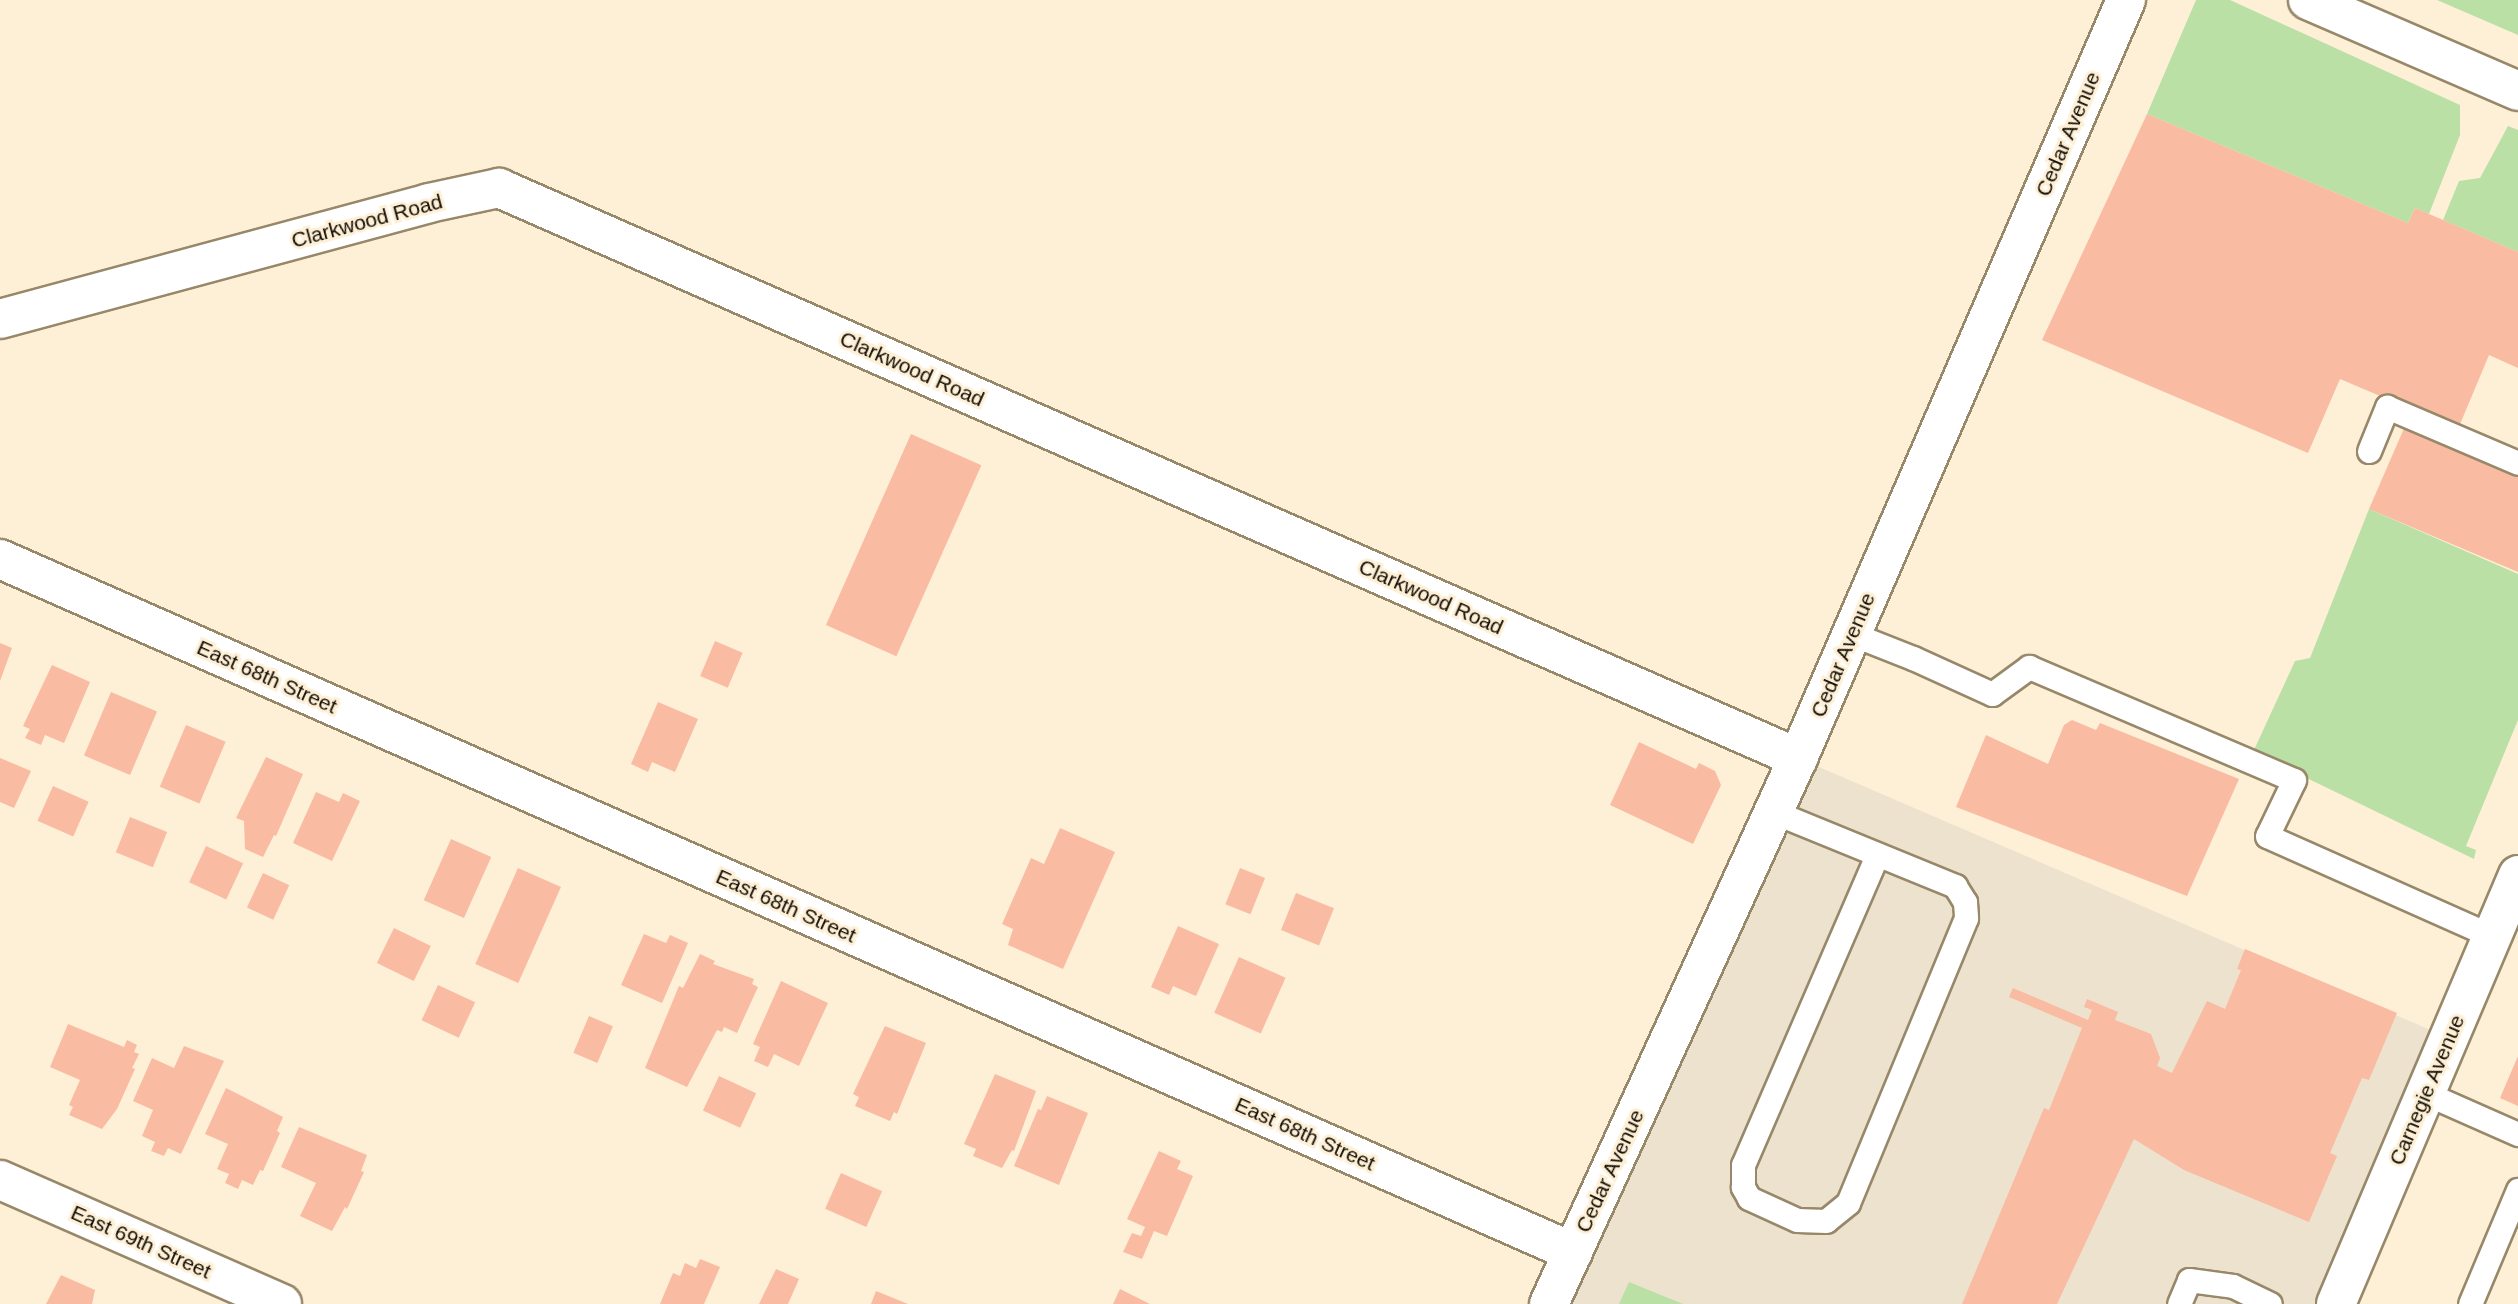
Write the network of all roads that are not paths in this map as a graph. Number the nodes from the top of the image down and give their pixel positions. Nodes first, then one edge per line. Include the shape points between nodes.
1 (2126, 0) edge
2 (2308, 0) edge
3 (2518, 91) edge
4 (0, 319) edge
5 (2369, 451) dead end
6 (2518, 463) edge
7 (0, 559) edge
8 (1852, 634) junction
9 (1798, 758) junction
10 (1774, 812) junction
11 (1877, 855) junction
12 (2518, 875) edge
13 (2492, 936) junction
14 (2425, 1093) junction
15 (2518, 1134) edge
16 (0, 1180) edge
17 (2518, 1190) edge
18 (1573, 1252) junction
19 (282, 1304) edge
20 (1549, 1304) edge
21 (2179, 1304) edge
22 (2270, 1304) edge
23 (2336, 1304) edge
24 (2470, 1304) edge

1 - 8 street, Cedar Avenue
2 - 3 street
4 - 9 street, Clarkwood Road via 499,188
5 - 6 lane via 2388,407
7 - 18 street, East 68th Street
8 - 9 street, Cedar Avenue
8 - 13 lane via 1992,694 2029,667 2294,780 2267,836
9 - 10 street, Cedar Avenue
10 - 11 lane
10 - 18 street, Cedar Avenue
11 - 11 lane via 1955,886 1965,902 1966,918 1848,1203 1826,1222 1797,1220 1749,1198 1743,1187 1743,1165
12 - 13 street, Carnegie Avenue
13 - 14 street, Carnegie Avenue
14 - 15 lane
14 - 23 street, Carnegie Avenue
16 - 19 street, East 69th Street
17 - 24 lane
18 - 20 street, Cedar Avenue
21 - 22 lane via 2189,1280 2233,1286

